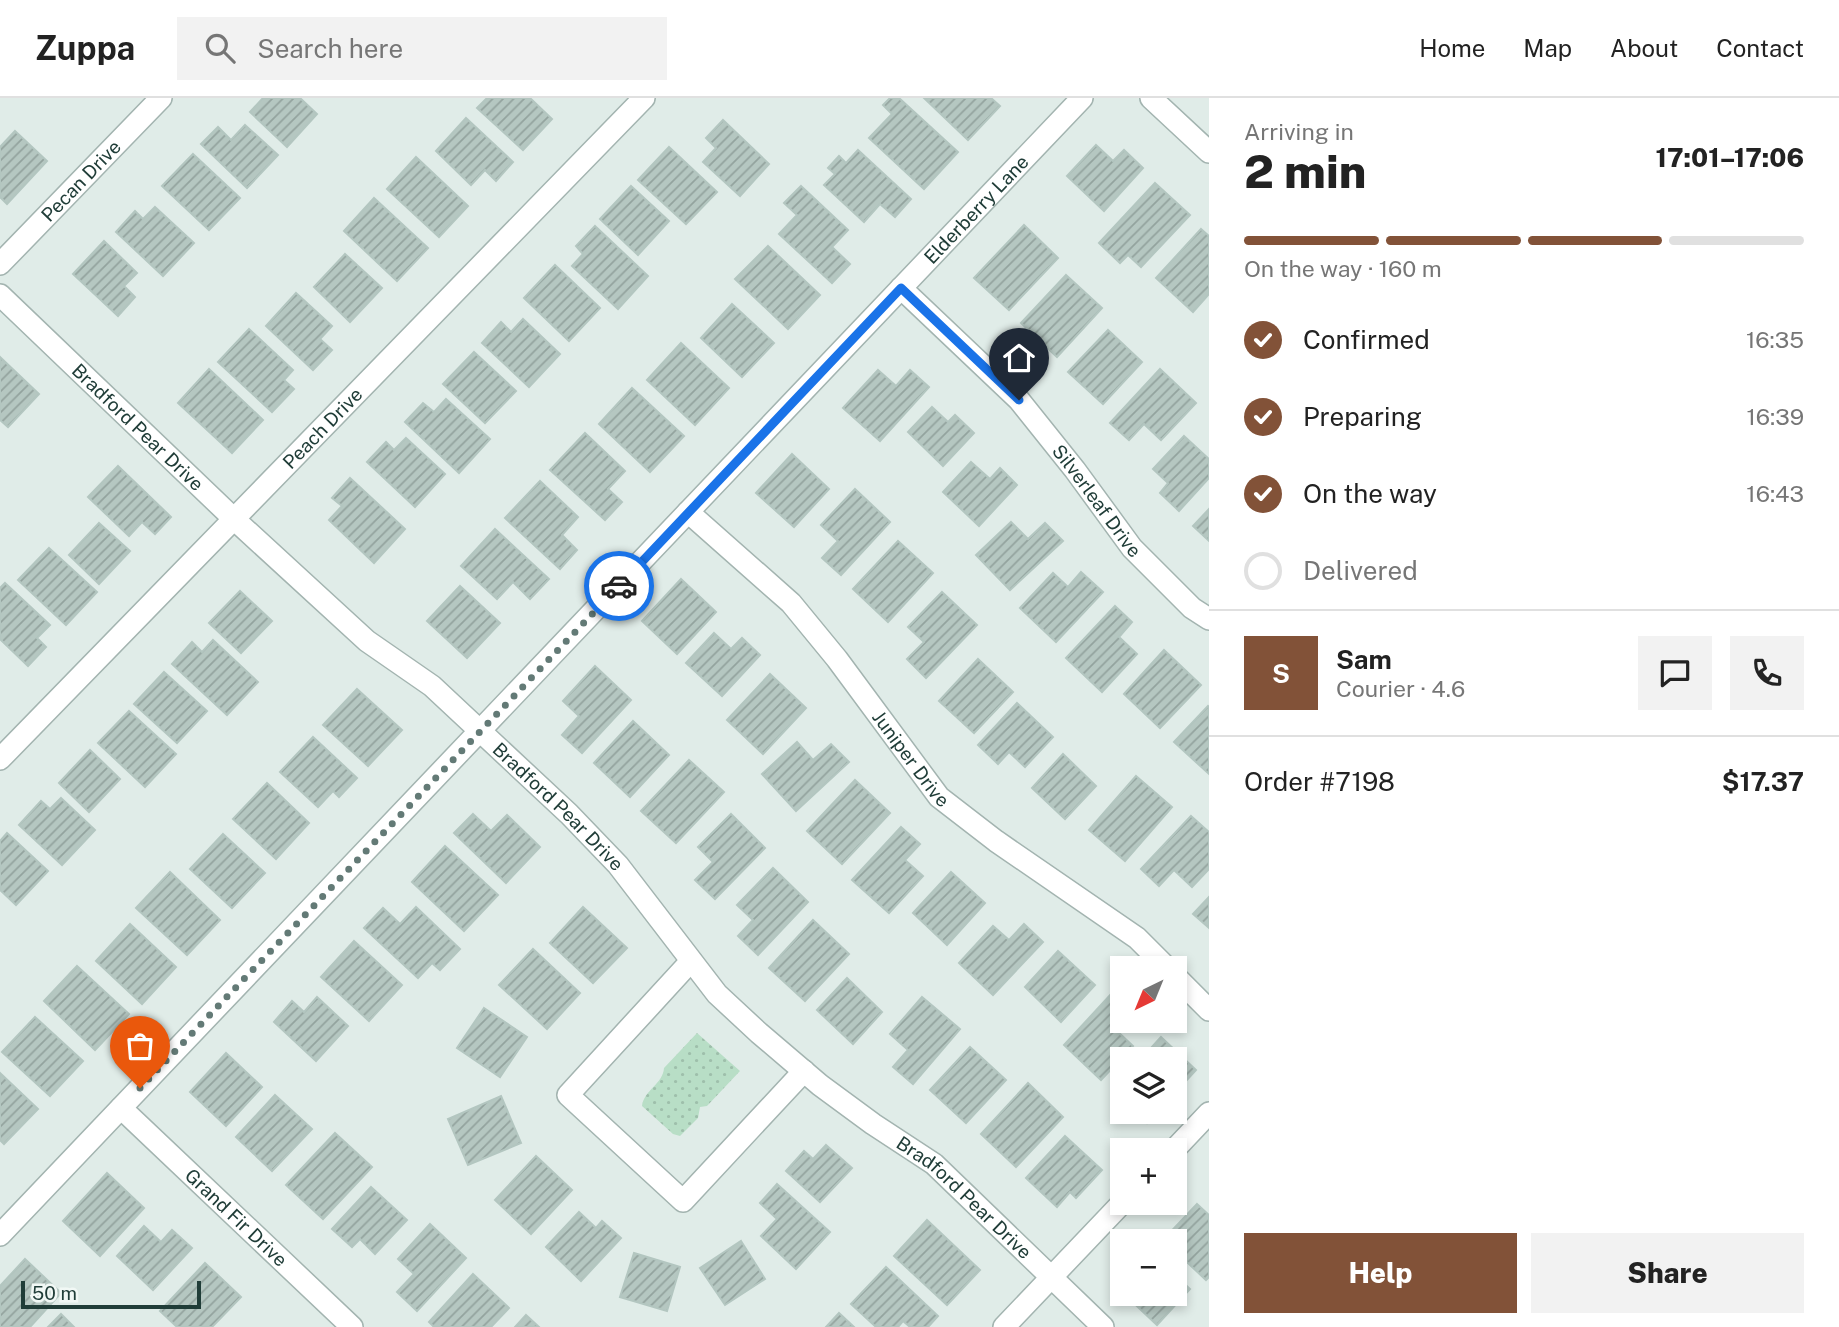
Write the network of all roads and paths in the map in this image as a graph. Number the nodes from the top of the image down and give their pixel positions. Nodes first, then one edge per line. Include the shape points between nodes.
1 (161, 98) edge
2 (644, 98) edge
3 (1082, 98) edge
4 (1151, 98) edge
5 (1209, 152) edge
6 (0, 264) edge
7 (901, 288) junction
8 (0, 295) edge
9 (688, 512) junction
10 (234, 519) junction
11 (1209, 619) edge
12 (480, 731) junction
13 (0, 760) edge
14 (1155, 956) edge
15 (691, 961) junction
16 (1187, 988) edge
17 (1209, 1010) edge
18 (804, 1071) junction
19 (121, 1108) junction
20 (1209, 1113) edge
21 (1185, 1138) edge
22 (1111, 1215) edge
23 (0, 1235) edge
24 (1051, 1277) junction
25 (352, 1327) edge
26 (1004, 1327) edge
27 (1103, 1327) edge

1 - 6 street, Pecan Drive
2 - 10 street, Peach Drive
3 - 7 street, Elderberry Lane
4 - 5 street
7 - 9 street, Elderberry Lane
7 - 11 street, Silverleaf Drive via 1019,400 1132,548
8 - 10 street, Bradford Pear Drive
9 - 12 street, Elderberry Lane
9 - 14 street, Juniper Drive via 791,603 939,797 1137,938
10 - 12 street, Bradford Pear Drive via 367,641 432,686
10 - 13 street, Peach Drive
12 - 15 street, Bradford Pear Drive via 618,865
12 - 19 street, Elderberry Lane
15 - 18 street, Bradford Pear Drive via 716,993
15 - 18 street via 568,1095 682,1201
16 - 17 street
18 - 24 street, Bradford Pear Drive via 934,1164
19 - 23 street, Elderberry Lane
19 - 25 street, Grand Fir Drive
20 - 21 street
22 - 24 street
24 - 26 street
24 - 27 street, Bradford Pear Drive

